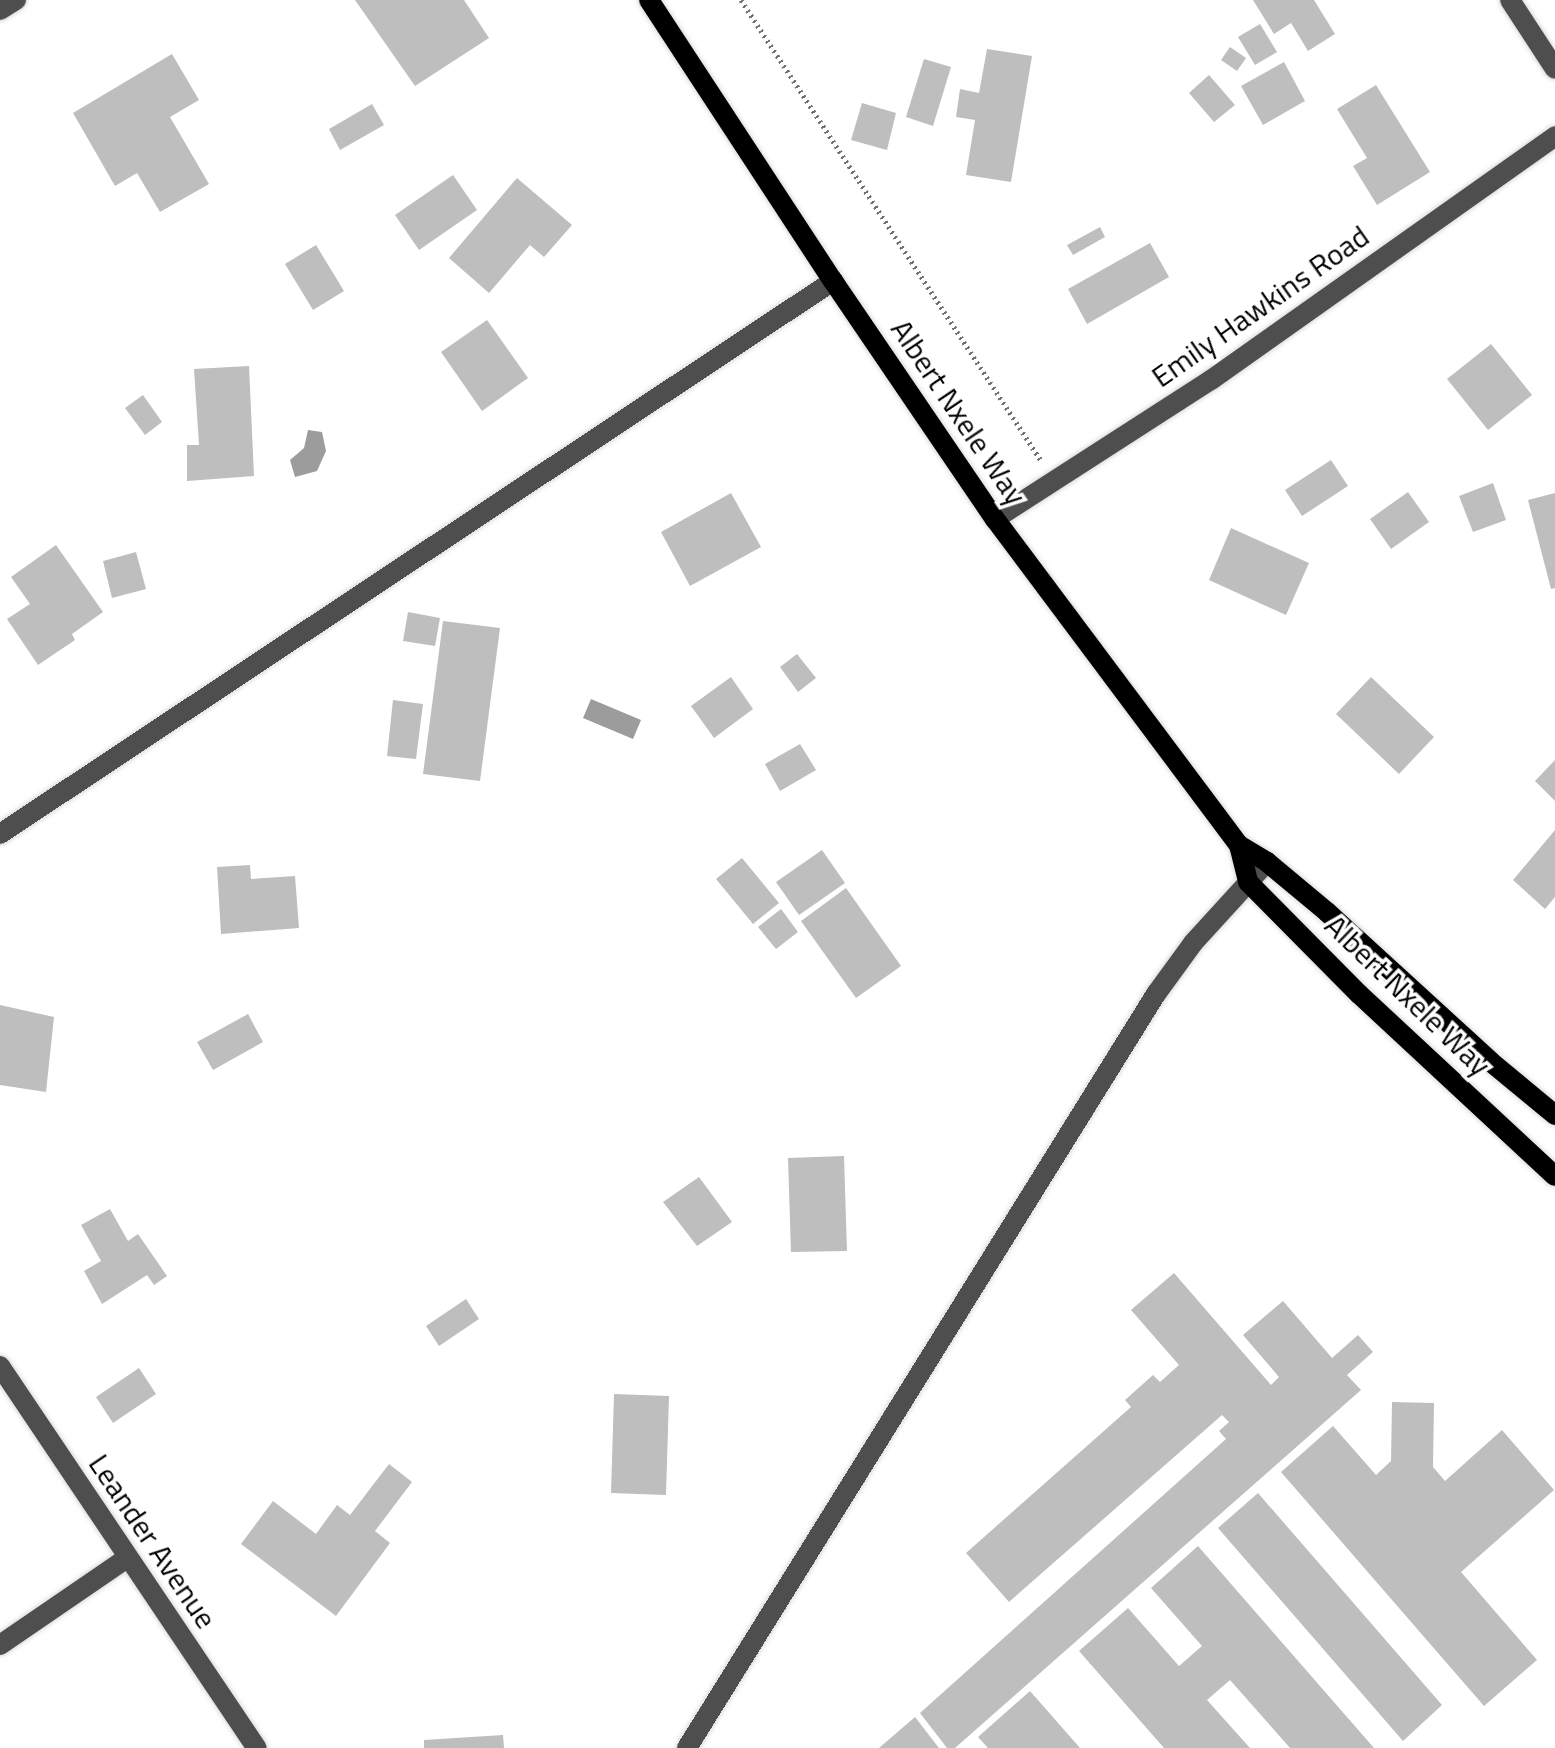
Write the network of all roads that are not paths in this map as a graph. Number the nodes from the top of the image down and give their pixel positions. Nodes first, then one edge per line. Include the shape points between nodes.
1 (16, 0) edge
2 (649, 0) edge
3 (1510, 0) edge
4 (0, 10) edge
5 (1555, 69) edge
6 (1555, 136) edge
7 (833, 281) junction
8 (995, 519) junction
9 (0, 834) edge
10 (1239, 845) junction
11 (1267, 862) junction
12 (1248, 882) junction
13 (1555, 1115) edge
14 (1555, 1176) edge
15 (0, 1366) edge
16 (127, 1558) junction
17 (0, 1645) edge
18 (257, 1748) edge
19 (687, 1748) edge

1 - 4 street
2 - 7 main road, Albert Nxele Way
3 - 5 street
6 - 8 street, Emily Hawkins Road via 1211,380
7 - 8 main road, Albert Nxele Way
7 - 9 street
8 - 10 main road, Albert Nxele Way
10 - 11 main road, Albert Nxele Way
10 - 12 main road, Albert Nxele Way
11 - 12 street
11 - 13 main road, Albert Nxele Way
12 - 14 main road, Albert Nxele Way via 1359,994
12 - 19 street via 1156,994
15 - 16 street, Leander Avenue
16 - 17 street
16 - 18 street, Leander Avenue

